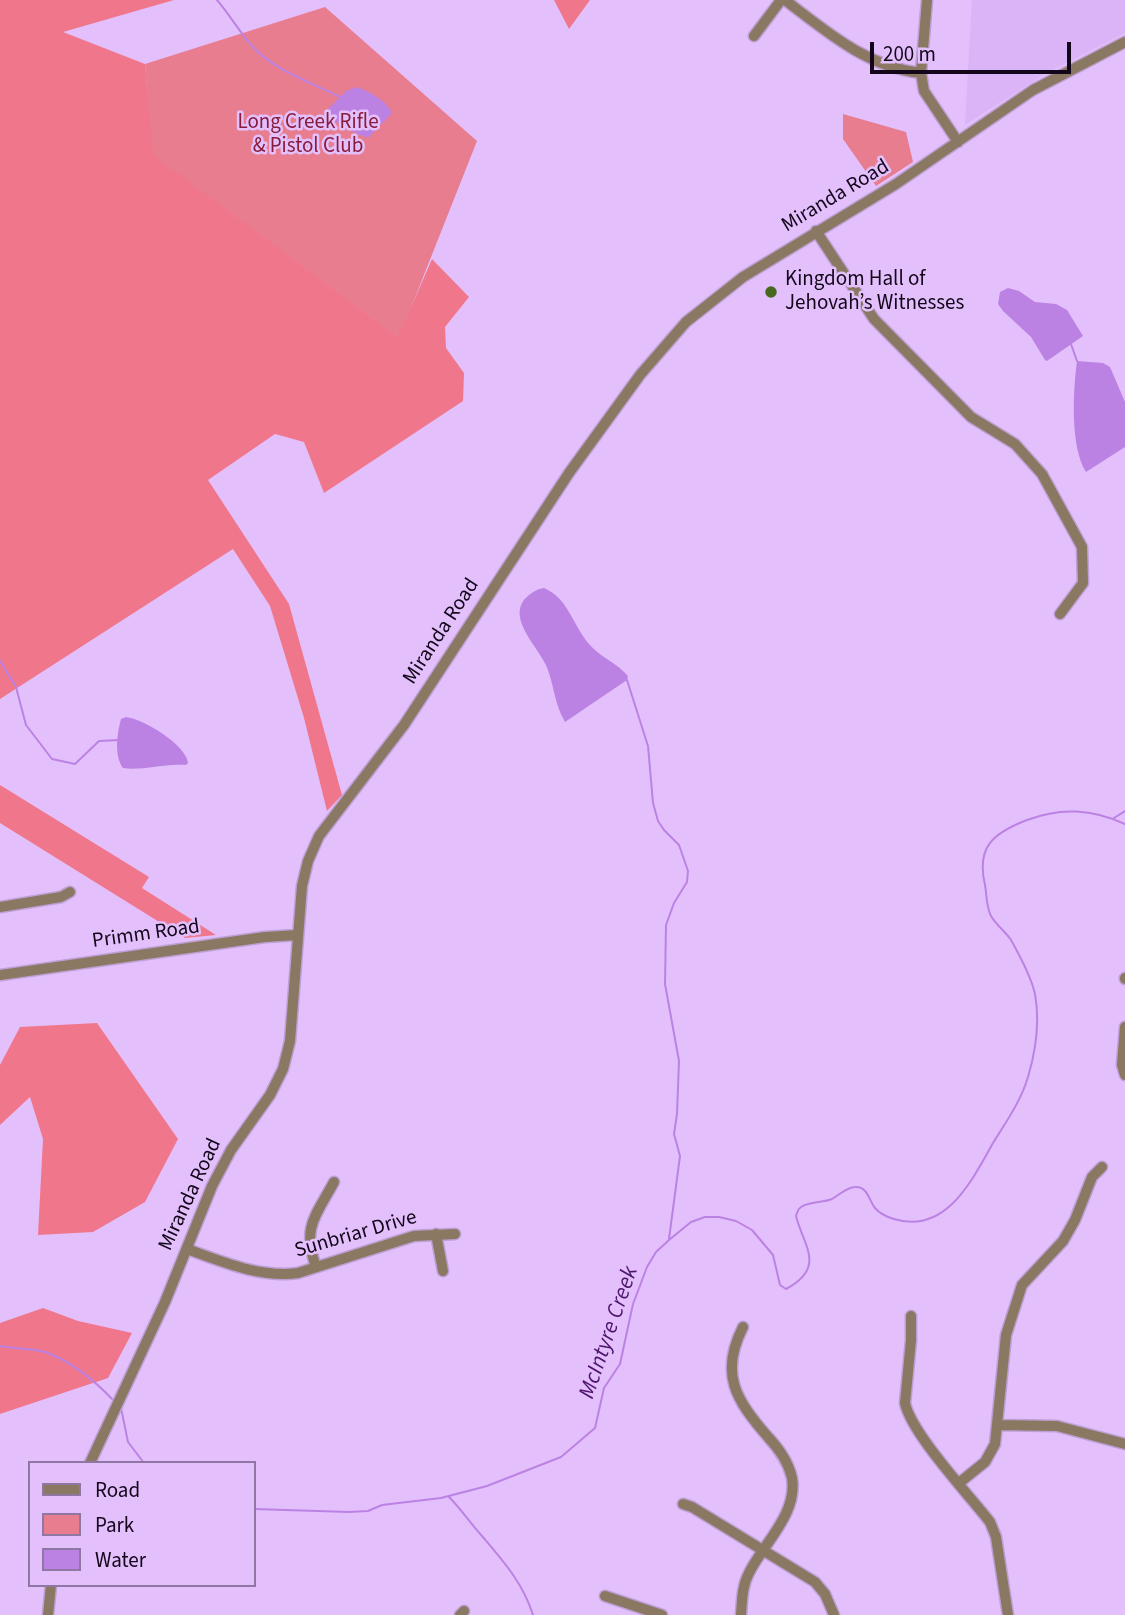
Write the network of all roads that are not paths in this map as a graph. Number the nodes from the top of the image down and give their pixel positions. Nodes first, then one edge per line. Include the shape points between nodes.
1 (783, 0) edge
2 (927, 0) edge
3 (754, 36) dead end
4 (1125, 43) edge
5 (921, 73) junction
6 (958, 142) junction
7 (816, 231) junction
8 (1060, 614) dead end
9 (70, 892) dead end
10 (0, 907) edge
11 (297, 935) junction
12 (0, 975) edge
13 (1125, 1027) edge
14 (1125, 1075) edge
15 (1102, 1167) dead end
16 (334, 1182) dead end
17 (436, 1234) junction
18 (455, 1234) dead end
19 (187, 1249) junction
20 (316, 1268) junction
21 (443, 1271) dead end
22 (911, 1316) dead end
23 (743, 1327) dead end
24 (998, 1425) junction
25 (1125, 1444) edge
26 (91, 1461) edge
27 (959, 1483) junction
28 (683, 1504) dead end
29 (762, 1550) junction
30 (51, 1587) edge
31 (605, 1596) dead end
32 (48, 1615) edge
33 (662, 1615) edge
34 (741, 1615) edge
35 (835, 1615) edge
36 (1008, 1615) edge

1 - 3 street
1 - 5 street via 867,58
2 - 5 street
4 - 6 street, Miranda Road via 1033,90
5 - 6 street via 931,105
6 - 7 street, Miranda Road
7 - 8 street via 874,319 971,417 1015,444 1042,474 1082,547 1083,583
7 - 11 street, Miranda Road via 696,312 626,394 404,725 319,836 304,873
9 - 10 street
11 - 12 street, Primm Road
11 - 19 street, Miranda Road via 290,1041 283,1069 224,1162
13 - 14 street
15 - 24 street via 1092,1177 1063,1241 1022,1285 1006,1335
16 - 20 street via 310,1226
17 - 18 street, Sunbriar Drive
17 - 20 street, Sunbriar Drive via 403,1238
17 - 21 street
19 - 20 street, Sunbriar Drive via 260,1273 279,1275
19 - 26 street, Miranda Road
22 - 27 street via 907,1413
23 - 29 street via 733,1350 734,1389 784,1457 793,1486 788,1509
24 - 25 street via 1057,1426
24 - 27 street via 985,1462
27 - 36 street via 990,1522 996,1537
28 - 29 street
29 - 34 street via 745,1583
29 - 35 street via 815,1582
30 - 32 street
31 - 33 street

